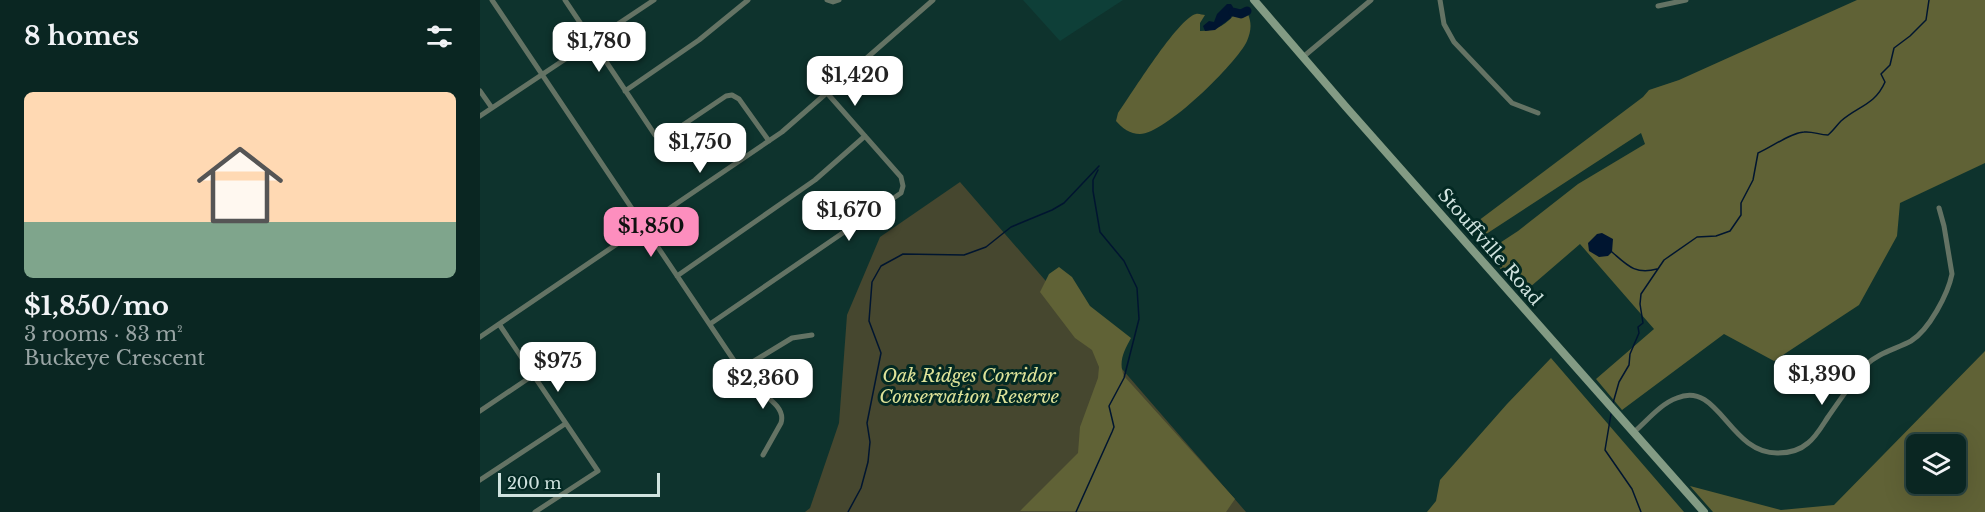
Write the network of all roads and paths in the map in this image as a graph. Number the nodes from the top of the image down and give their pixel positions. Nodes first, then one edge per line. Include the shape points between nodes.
1 (492, 0) edge
2 (565, 0) edge
3 (654, 0) edge
4 (748, 0) edge
5 (826, 0) edge
6 (839, 0) edge
7 (933, 0) edge
8 (1254, 0) edge
9 (1371, 0) edge
10 (1440, 0) edge
11 (1686, 0) edge
12 (1658, 6) dead end
13 (592, 41) junction
14 (1303, 57) junction
15 (542, 74) junction
16 (480, 91) edge
17 (625, 91) junction
18 (827, 93) junction
19 (492, 108) junction
20 (1538, 113) dead end
21 (480, 116) edge
22 (865, 136) junction
23 (770, 141) junction
24 (1939, 208) dead end
25 (644, 227) junction
26 (677, 276) junction
27 (499, 324) junction
28 (710, 324) junction
29 (812, 335) dead end
30 (480, 337) edge
31 (741, 369) junction
32 (532, 376) junction
33 (480, 411) edge
34 (565, 424) junction
35 (1634, 432) junction
36 (763, 455) dead end
37 (480, 480) edge
38 (535, 512) edge
39 (1704, 512) edge

1 - 15 street
2 - 13 street
3 - 13 street
4 - 17 street via 699,40
5 - 6 street
7 - 18 street
8 - 14 main road, Stouffville Road
9 - 14 street
10 - 20 street via 1444,24 1454,42 1512,103
11 - 12 street
13 - 15 street
13 - 17 street
14 - 35 main road, Stouffville Road
15 - 19 street
15 - 25 street
16 - 19 street
17 - 23 street via 658,136 668,135 732,95 739,98
18 - 22 street
18 - 23 street
19 - 21 street
22 - 26 street via 815,180
22 - 28 street via 901,177 901,192
23 - 25 street
24 - 35 street via 1952,274 1939,306 1919,335 1866,365 1810,442 1789,452 1758,450 1703,397 1686,395 1656,412
25 - 26 street
25 - 27 street
26 - 28 street
27 - 30 street
27 - 32 street
28 - 31 street
29 - 31 street via 792,338
31 - 36 street via 753,388 782,414
32 - 33 street
32 - 34 street
34 - 37 street
34 - 38 street via 598,471
35 - 39 main road, Stouffville Road

